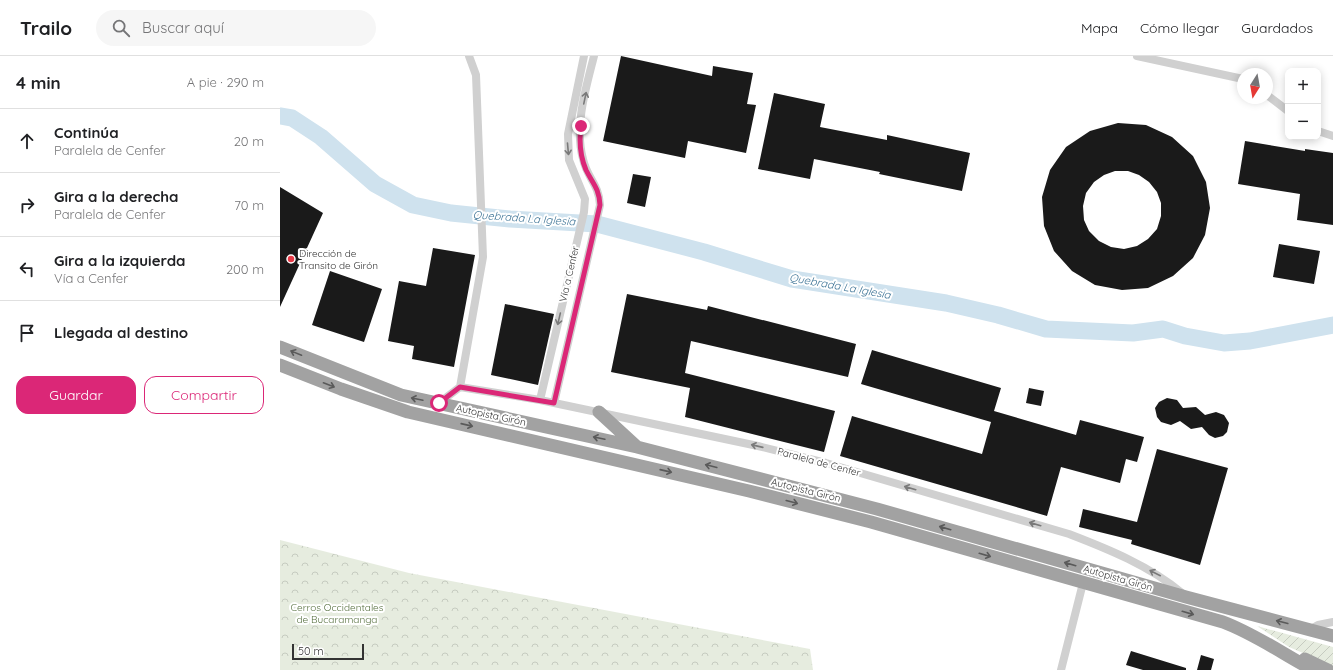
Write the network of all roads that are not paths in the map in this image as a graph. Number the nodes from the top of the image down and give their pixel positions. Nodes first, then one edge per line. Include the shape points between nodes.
1 (469, 56) edge
2 (584, 56) edge
3 (594, 56) edge
4 (1137, 56) edge
5 (1237, 78) edge
6 (1273, 100) edge
7 (1285, 109) edge
8 (1321, 132) edge
9 (1333, 136) edge
10 (280, 346) edge
11 (280, 365) edge
12 (460, 387) junction
13 (540, 400) junction
14 (439, 403) junction
15 (554, 403) junction
16 (599, 412) junction
17 (637, 447) junction
18 (1083, 583) junction
19 (1186, 597) junction
20 (1333, 622) edge
21 (1325, 635) edge
22 (1275, 650) junction
23 (1061, 670) edge
24 (1312, 670) edge
25 (1328, 670) edge

1 - 12 street via 476,75 483,256
2 -> 13 street, Vía a Cenfer via 568,134 569,160 585,199 584,212
15 -> 3 street, Vía a Cenfer via 598,216 599,192 587,170 579,140
4 - 5 street
6 - 7 street
8 - 9 street
14 -> 10 highway, Autopista Girón via 401,395
11 -> 18 highway, Autopista Girón via 408,412 757,493 871,522
12 - 13 street, Paralela de Cenfer
12 - 14 street
13 - 15 street, Paralela de Cenfer
17 -> 14 highway, Autopista Girón
15 - 16 street, Paralela de Cenfer
16 - 17 highway
19 -> 16 street, Paralela de Cenfer via 1161,576 1069,534 826,463
19 -> 17 highway, Autopista Girón via 877,508
18 -> 22 highway, Autopista Girón via 1223,622 1250,634
18 - 23 street
21 -> 19 highway, Autopista Girón
20 - 21 street via 1318,625
22 - 24 highway, Autopista Girón
22 - 25 highway via 1300,657

